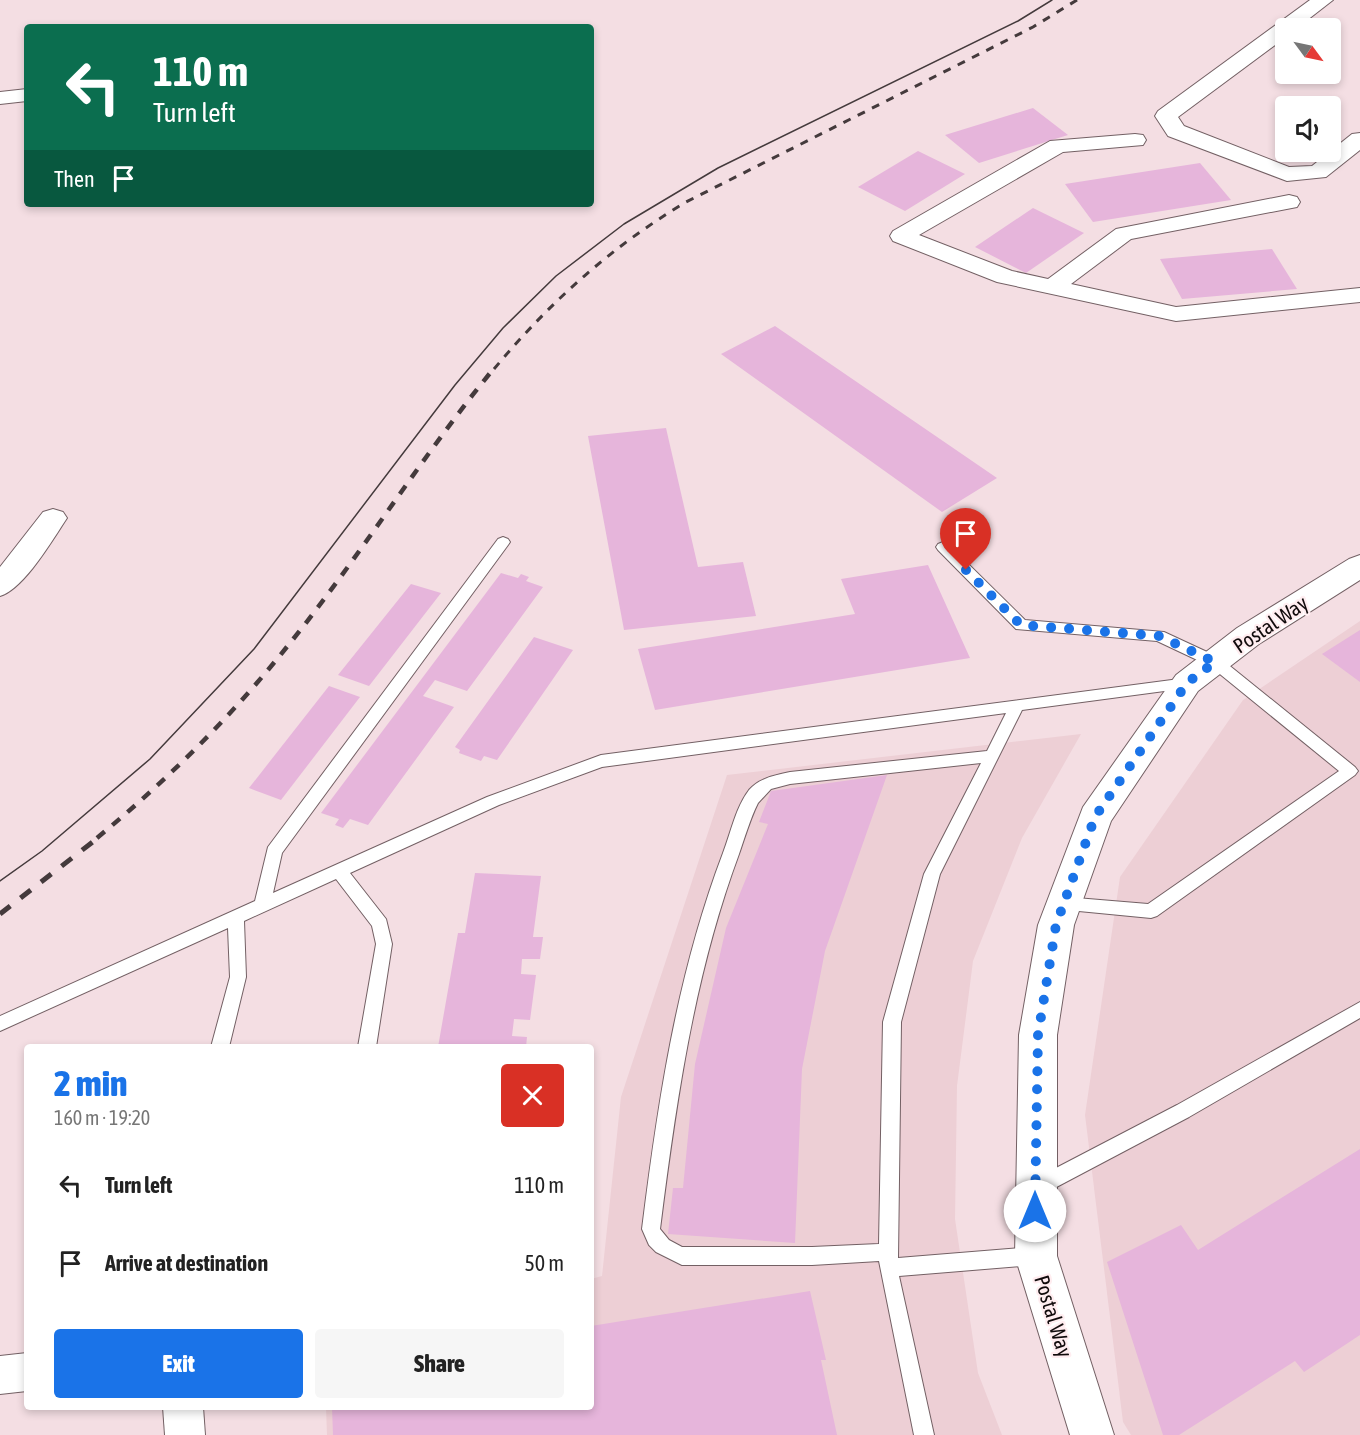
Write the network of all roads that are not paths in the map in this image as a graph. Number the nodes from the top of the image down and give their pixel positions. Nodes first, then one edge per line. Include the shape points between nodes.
1 (1323, 0) edge
2 (24, 95) edge
3 (0, 98) edge
4 (1360, 139) edge
5 (1135, 140) dead end
6 (1289, 202) dead end
7 (1052, 287) junction
8 (1360, 295) edge
9 (53, 518) dead end
10 (503, 542) dead end
11 (944, 547) dead end
12 (1360, 566) edge
13 (0, 586) edge
14 (1201, 672) junction
15 (1017, 706) junction
16 (991, 756) junction
17 (339, 871) junction
18 (263, 904) junction
19 (1064, 904) junction
20 (236, 918) junction
21 (1360, 1009) edge
22 (0, 1024) edge
23 (221, 1044) edge
24 (367, 1044) edge
25 (1035, 1189) junction
26 (1036, 1256) junction
27 (888, 1260) junction
28 (24, 1372) edge
29 (0, 1375) edge
30 (183, 1410) edge
31 (184, 1435) edge
32 (924, 1435) edge
33 (1092, 1435) edge

1 - 4 street via 1166,116 1176,131 1287,174 1318,172
2 - 3 street
5 - 7 street via 1058,146 901,236 1005,277
6 - 7 street via 1124,234
7 - 8 street via 1176,314
9 - 13 street
10 - 18 lane via 274,851
11 - 14 lane via 1021,625 1159,636
12 - 14 street, Postal Way via 1248,636
14 - 15 lane
14 - 19 street, Postal Way via 1095,817
14 - 19 lane via 1350,771 1151,910
15 - 16 lane
15 - 17 lane via 601,761 493,801
16 - 27 lane via 932,874 892,1022
16 - 27 lane via 799,778 759,789 726,863 680,1024 651,1228 654,1239 664,1249 682,1256
17 - 18 lane
17 - 24 lane via 380,924 384,944
18 - 20 lane
19 - 25 street, Postal Way via 1056,925 1038,1035
20 - 22 lane
20 - 23 lane via 238,977
21 - 25 lane via 1184,1111
25 - 26 street, Postal Way
26 - 27 lane
26 - 33 street, Postal Way
27 - 32 lane
28 - 29 street
30 - 31 street

